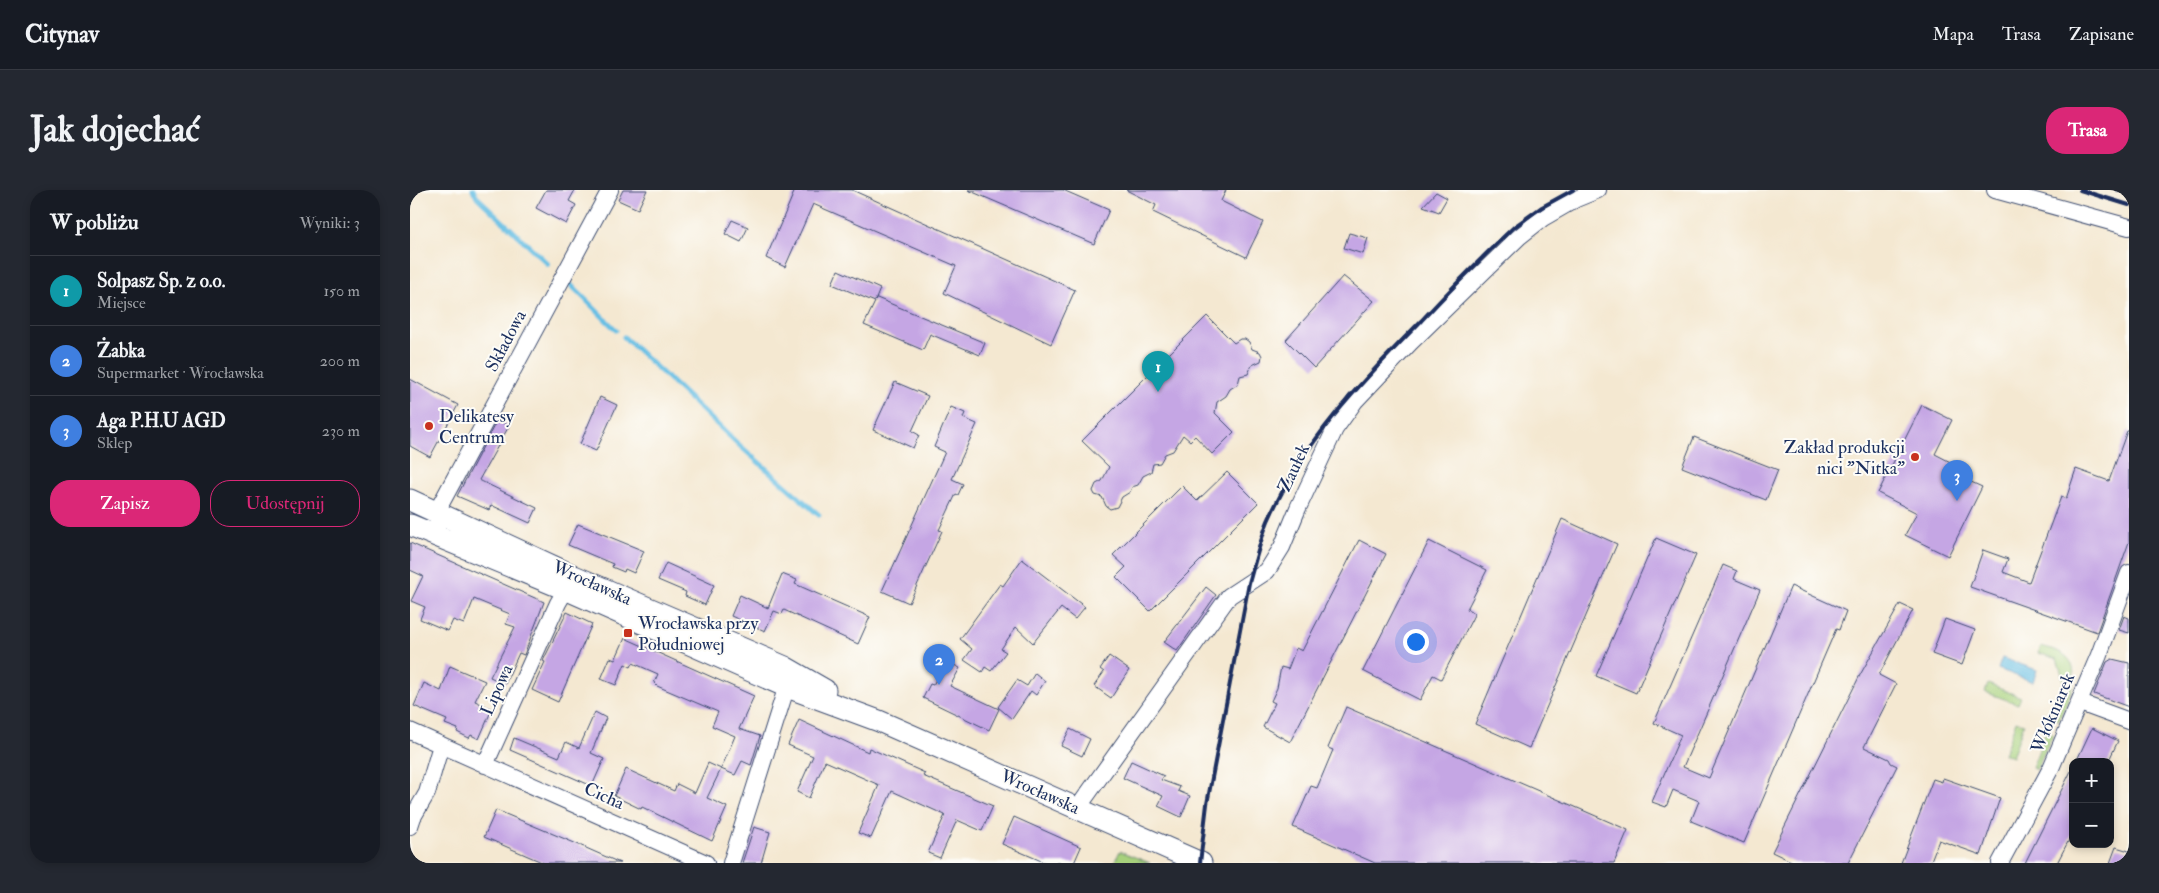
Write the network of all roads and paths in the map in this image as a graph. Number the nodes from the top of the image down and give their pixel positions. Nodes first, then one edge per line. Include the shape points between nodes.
1 (610, 190) edge
2 (1598, 190) edge
3 (1995, 190) edge
4 (2129, 227) edge
5 (410, 500) edge
6 (437, 511) junction
7 (410, 516) edge
8 (410, 525) edge
9 (445, 540) junction
10 (2129, 573) edge
11 (570, 582) junction
12 (789, 679) junction
13 (2080, 703) junction
14 (2129, 721) edge
15 (410, 731) edge
16 (441, 745) junction
17 (485, 765) junction
18 (1077, 809) junction
19 (410, 826) edge
20 (706, 863) edge
21 (731, 863) edge
22 (1201, 863) edge
23 (2000, 863) edge

1 - 6 street, Składowa
2 - 18 street, Zaułek via 1543,218 1519,237 1355,401 1335,429 1282,547 1267,572 1229,596
3 - 4 street
5 - 6 street, Wrocławska
6 - 7 street
6 - 9 street via 436,520
6 - 11 street, Wrocławska
8 - 9 street, Wrocławska
9 - 11 street, Wrocławska
10 - 13 street, Włókniarek
11 - 12 street, Wrocławska
11 - 17 street, Lipowa
12 - 18 street, Wrocławska
12 - 21 street
13 - 14 street
13 - 23 street, Włókniarek via 2051,768
15 - 16 street
16 - 17 street
16 - 19 street via 427,793
17 - 20 street, Cicha
18 - 22 street, Wrocławska

